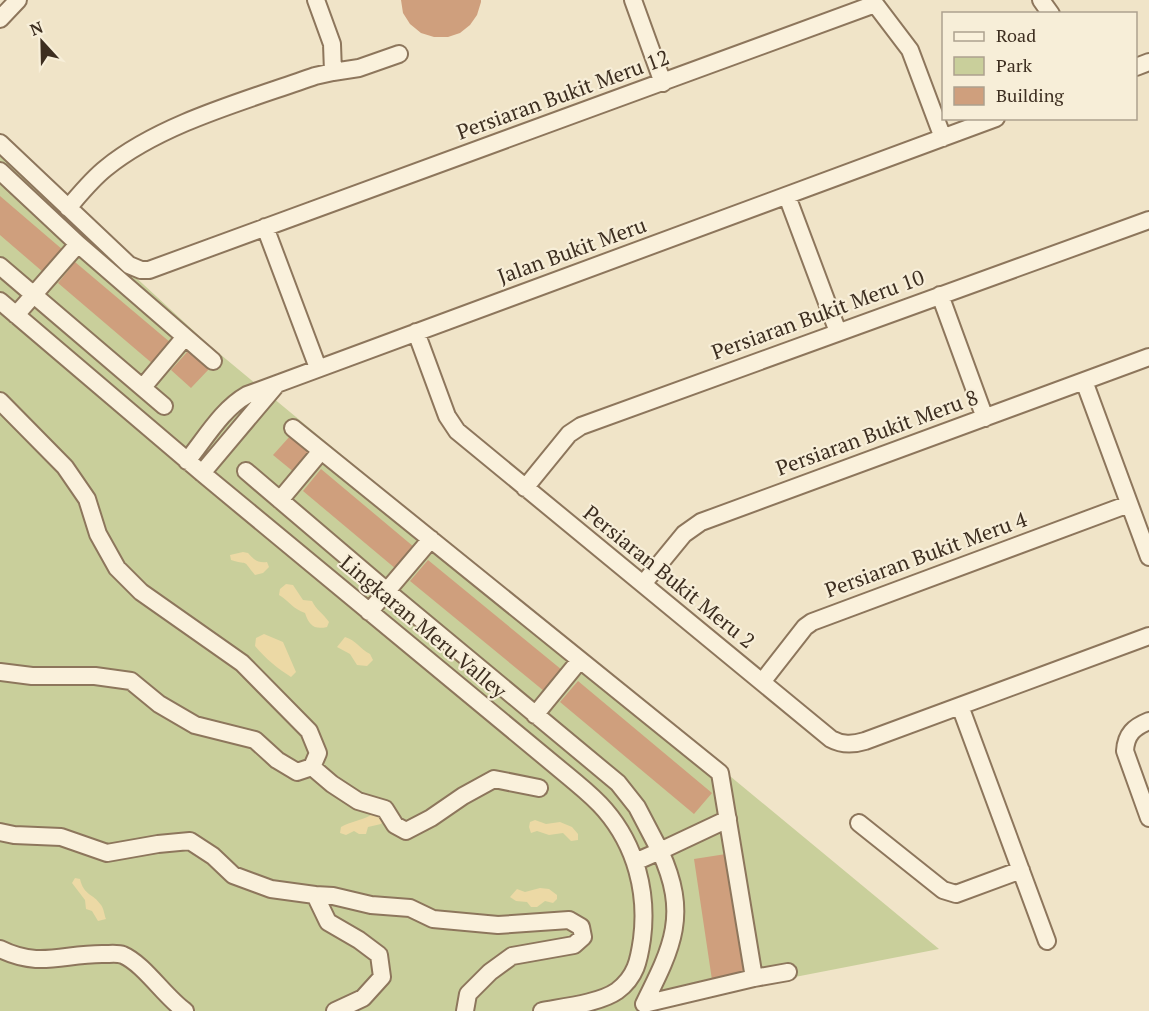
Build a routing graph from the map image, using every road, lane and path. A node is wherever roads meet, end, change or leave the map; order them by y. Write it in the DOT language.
graph roads {
  1 [pos="18,0"];
  2 [pos="316,0"];
  3 [pos="633,0"];
  4 [pos="873,2"];
  5 [pos="0,19"];
  6 [pos="399,54"];
  7 [pos="333,72"];
  8 [pos="663,83"];
  9 [pos="991,120"];
  10 [pos="944,138"];
  11 [pos="0,143"];
  12 [pos="0,171"];
  13 [pos="787,196"];
  14 [pos="68,208"];
  15 [pos="1149,220"];
  16 [pos="265,227"];
  17 [pos="78,244"];
  18 [pos="0,266"];
  19 [pos="940,295"];
  20 [pos="33,296"];
  21 [pos="0,301"];
  22 [pos="16,315"];
  23 [pos="416,332"];
  24 [pos="838,332"];
  25 [pos="185,337"];
  26 [pos="1149,357"];
  27 [pos="213,361"];
  28 [pos="318,368"];
  29 [pos="1084,381"];
  30 [pos="277,383"];
  31 [pos="142,387"];
  32 [pos="0,401"];
  33 [pos="164,406"];
  34 [pos="985,418"];
  35 [pos="293,428"];
  36 [pos="321,451"];
  37 [pos="187,460"];
  38 [pos="246,471"];
  39 [pos="202,473"];
  40 [pos="525,488"];
  41 [pos="280,500"];
  42 [pos="1129,504"];
  43 [pos="430,539"];
  44 [pos="1149,557"];
  45 [pos="643,584"];
  46 [pos="387,591"];
  47 [pos="369,612"];
  48 [pos="1149,636"];
  49 [pos="580,660"];
  50 [pos="0,672"];
  51 [pos="762,682"];
  52 [pos="960,706"];
  53 [pos="535,715"];
  54 [pos="1149,721"];
  55 [pos="312,767"];
  56 [pos="539,788"];
  57 [pos="1149,818"];
  58 [pos="728,819"];
  59 [pos="859,823"];
  60 [pos="0,832"];
  61 [pos="660,851"];
  62 [pos="635,862"];
  63 [pos="1020,870"];
  64 [pos="315,895"];
  65 [pos="1047,941"];
  66 [pos="0,949"];
  67 [pos="788,972"];
  68 [pos="754,978"];
  69 [pos="185,1011"];
  70 [pos="334,1011"];
  71 [pos="465,1011"];
  72 [pos="542,1011"];
  1 -- 5 [label="street"];
  2 -- 7 [label="street"];
  3 -- 8 [label="street"];
  4 -- 8 [label="street, Persiaran Bukit Meru 12"];
  4 -- 10 [label="street"];
  6 -- 7 [label="street"];
  7 -- 14 [label="street"];
  8 -- 16 [label="street, Persiaran Bukit Meru 12"];
  9 -- 10 [label="street, Jalan Bukit Meru"];
  10 -- 13 [label="street, Jalan Bukit Meru"];
  11 -- 14 [label="street, Persiaran Bukit Meru 12"];
  12 -- 17 [label="street"];
  13 -- 23 [label="street, Jalan Bukit Meru"];
  13 -- 24 [label="street"];
  14 -- 16 [label="street, Persiaran Bukit Meru 12"];
  15 -- 19 [label="street, Persiaran Bukit Meru 10"];
  16 -- 28 [label="street"];
  17 -- 20 [label="street"];
  17 -- 25 [label="street"];
  18 -- 20 [label="street"];
  19 -- 24 [label="street, Persiaran Bukit Meru 10"];
  19 -- 34 [label="street"];
  20 -- 22 [label="street"];
  20 -- 31 [label="street"];
  21 -- 22 [label="street, Lingkaran Meru Valley"];
  22 -- 37 [label="street, Lingkaran Meru Valley"];
  23 -- 28 [label="street, Jalan Bukit Meru"];
  23 -- 40 [label="street, Persiaran Bukit Meru 2"];
  24 -- 40 [label="street, Persiaran Bukit Meru 10"];
  25 -- 27 [label="street"];
  25 -- 31 [label="street"];
  26 -- 29 [label="street, Persiaran Bukit Meru 8"];
  28 -- 30 [label="street, Jalan Bukit Meru"];
  29 -- 34 [label="street, Persiaran Bukit Meru 8"];
  29 -- 42 [label="street"];
  30 -- 37 [label="street, Jalan Bukit Meru"];
  30 -- 39 [label="street"];
  31 -- 33 [label="street"];
  32 -- 55 [label="street"];
  34 -- 45 [label="street, Persiaran Bukit Meru 8"];
  35 -- 36 [label="street"];
  36 -- 41 [label="street"];
  36 -- 43 [label="street"];
  37 -- 39 [label="street, Lingkaran Meru Valley"];
  38 -- 41 [label="street"];
  39 -- 47 [label="street, Lingkaran Meru Valley"];
  40 -- 45 [label="street, Persiaran Bukit Meru 2"];
  41 -- 46 [label="street"];
  42 -- 44 [label="street"];
  42 -- 51 [label="street, Persiaran Bukit Meru 4"];
  43 -- 46 [label="street"];
  43 -- 49 [label="street"];
  45 -- 51 [label="street, Persiaran Bukit Meru 2"];
  46 -- 47 [label="street"];
  46 -- 53 [label="street"];
  47 -- 62 [label="street, Lingkaran Meru Valley"];
  48 -- 52 [label="street, Persiaran Bukit Meru 2"];
  49 -- 53 [label="street"];
  49 -- 58 [label="street"];
  50 -- 55 [label="street"];
  51 -- 52 [label="street, Persiaran Bukit Meru 2"];
  52 -- 63 [label="street"];
  53 -- 61 [label="street"];
  54 -- 57 [label="street"];
  55 -- 56 [label="street"];
  58 -- 61 [label="street"];
  58 -- 68 [label="street"];
  59 -- 63 [label="street"];
  60 -- 64 [label="street"];
  61 -- 62 [label="street"];
  61 -- 68 [label="street"];
  62 -- 72 [label="street, Lingkaran Meru Valley"];
  63 -- 65 [label="street"];
  64 -- 70 [label="street"];
  64 -- 71 [label="street"];
  66 -- 69 [label="street"];
  67 -- 68 [label="street"];
}
